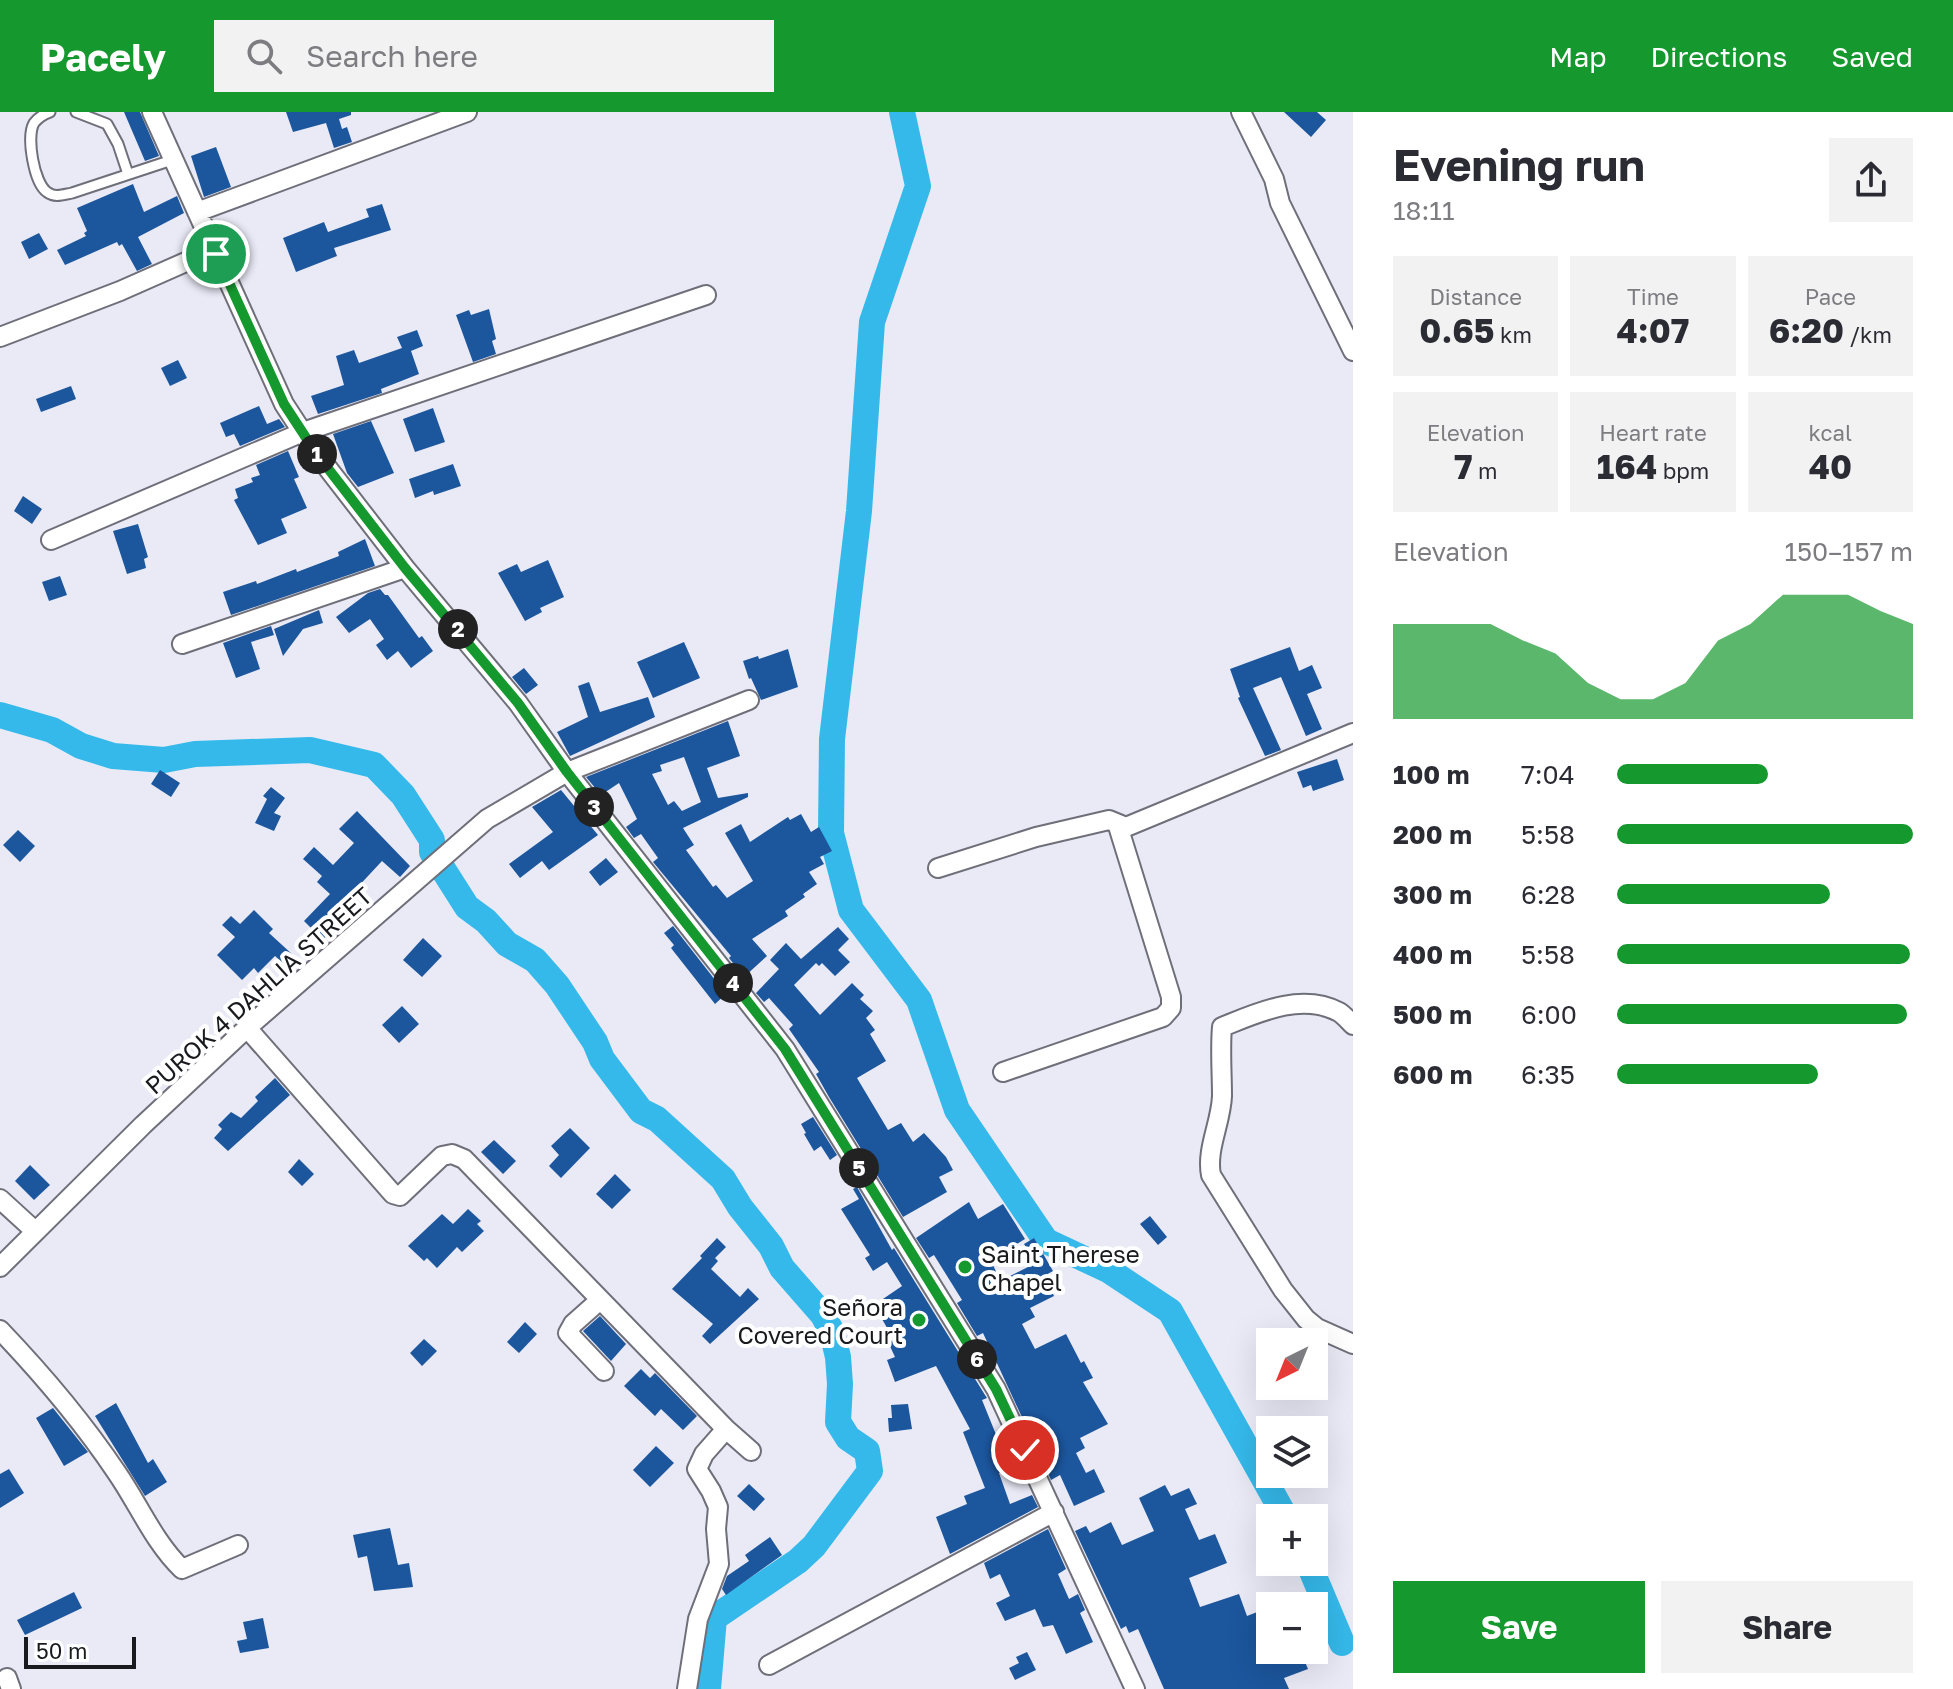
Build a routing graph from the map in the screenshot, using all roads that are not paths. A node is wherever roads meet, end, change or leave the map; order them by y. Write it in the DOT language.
graph roads {
  1 [pos="50,112"];
  2 [pos="76,112"];
  3 [pos="152,112"];
  4 [pos="467,112"];
  5 [pos="1241,112"];
  6 [pos="172,160"];
  7 [pos="128,174"];
  8 [pos="197,212"];
  9 [pos="213,250"];
  10 [pos="706,295"];
  11 [pos="0,337"];
  12 [pos="1353,351"];
  13 [pos="303,432"];
  14 [pos="51,540"];
  15 [pos="405,568"];
  16 [pos="182,644"];
  17 [pos="749,700"];
  18 [pos="1353,733"];
  19 [pos="567,772"];
  20 [pos="1118,826"];
  21 [pos="938,868"];
  22 [pos="1352,1024"];
  23 [pos="247,1028"];
  24 [pos="1003,1072"];
  25 [pos="0,1199"];
  26 [pos="35,1231"];
  27 [pos="0,1267"];
  28 [pos="600,1300"];
  29 [pos="0,1330"];
  30 [pos="1353,1344"];
  31 [pos="604,1371"];
  32 [pos="726,1429"];
  33 [pos="751,1451"];
  34 [pos="1054,1512"];
  35 [pos="238,1545"];
  36 [pos="769,1665"];
  37 [pos="687,1689"];
  38 [pos="1135,1689"];
  1 -- 7 [label="lane"];
  2 -- 7 [label="lane"];
  3 -- 6 [label="street"];
  4 -- 8 [label="street"];
  5 -- 12 [label="street"];
  6 -- 7 [label="lane"];
  6 -- 8 [label="street"];
  8 -- 9 [label="street"];
  9 -- 11 [label="street"];
  9 -- 13 [label="street"];
  10 -- 13 [label="street"];
  13 -- 14 [label="street"];
  13 -- 15 [label="street"];
  15 -- 16 [label="street"];
  15 -- 19 [label="street"];
  17 -- 19 [label="street, PUROK 4 DAHLIA STREET"];
  18 -- 20 [label="street"];
  19 -- 23 [label="street, PUROK 4 DAHLIA STREET"];
  19 -- 34 [label="street"];
  20 -- 21 [label="street"];
  20 -- 24 [label="street"];
  22 -- 30 [label="street"];
  23 -- 26 [label="street, PUROK 4 DAHLIA STREET"];
  23 -- 28 [label="street"];
  25 -- 26 [label="street"];
  26 -- 27 [label="street, PUROK 4 DAHLIA STREET"];
  28 -- 31 [label="street"];
  28 -- 32 [label="street"];
  29 -- 35 [label="street"];
  32 -- 33 [label="street"];
  32 -- 37 [label="street"];
  34 -- 36 [label="street"];
  34 -- 38 [label="street"];
}
